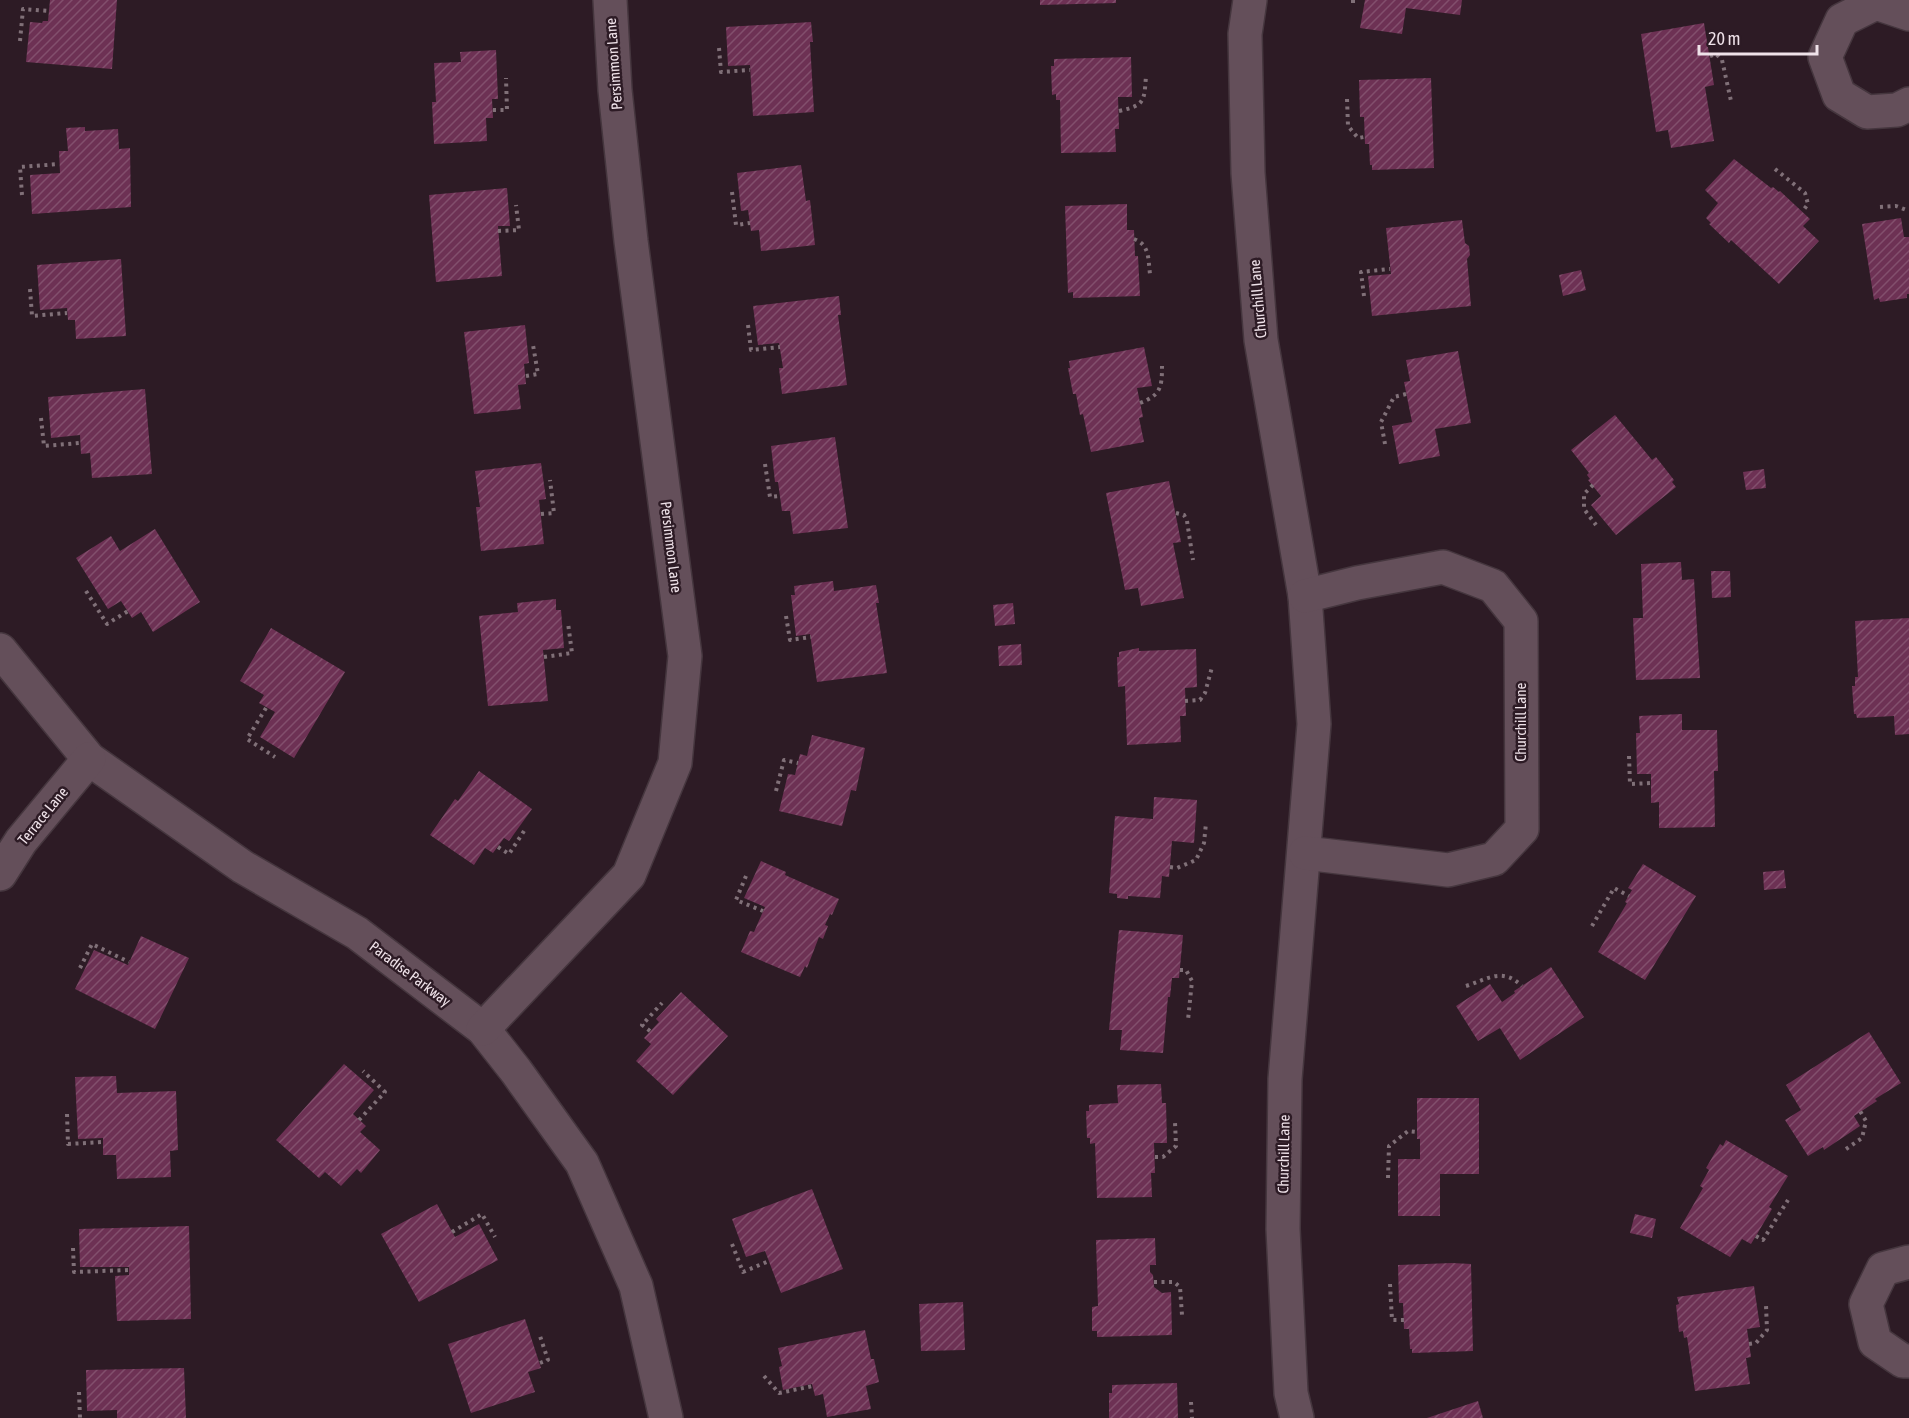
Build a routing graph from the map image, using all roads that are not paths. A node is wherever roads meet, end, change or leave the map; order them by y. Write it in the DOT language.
graph roads {
  1 [pos="610,0"];
  2 [pos="1250,0"];
  3 [pos="1909,14"];
  4 [pos="1909,104"];
  5 [pos="1305,596"];
  6 [pos="0,650"];
  7 [pos="89,759"];
  8 [pos="1305,853"];
  9 [pos="0,874"];
  10 [pos="483,1029"];
  11 [pos="1909,1262"];
  12 [pos="1909,1361"];
  13 [pos="666,1418"];
  14 [pos="1297,1418"];
  1 -- 10 [label="street, Persimmon Lane"];
  2 -- 5 [label="street, Churchill Lane"];
  3 -- 4 [label="street"];
  5 -- 8 [label="street, Churchill Lane"];
  5 -- 8 [label="street, Churchill Lane"];
  6 -- 7 [label="street, Paradise Parkway"];
  7 -- 9 [label="street, Terrace Lane"];
  7 -- 10 [label="street, Paradise Parkway"];
  8 -- 14 [label="street, Churchill Lane"];
  10 -- 13 [label="street, Paradise Parkway"];
  11 -- 12 [label="street"];
}
